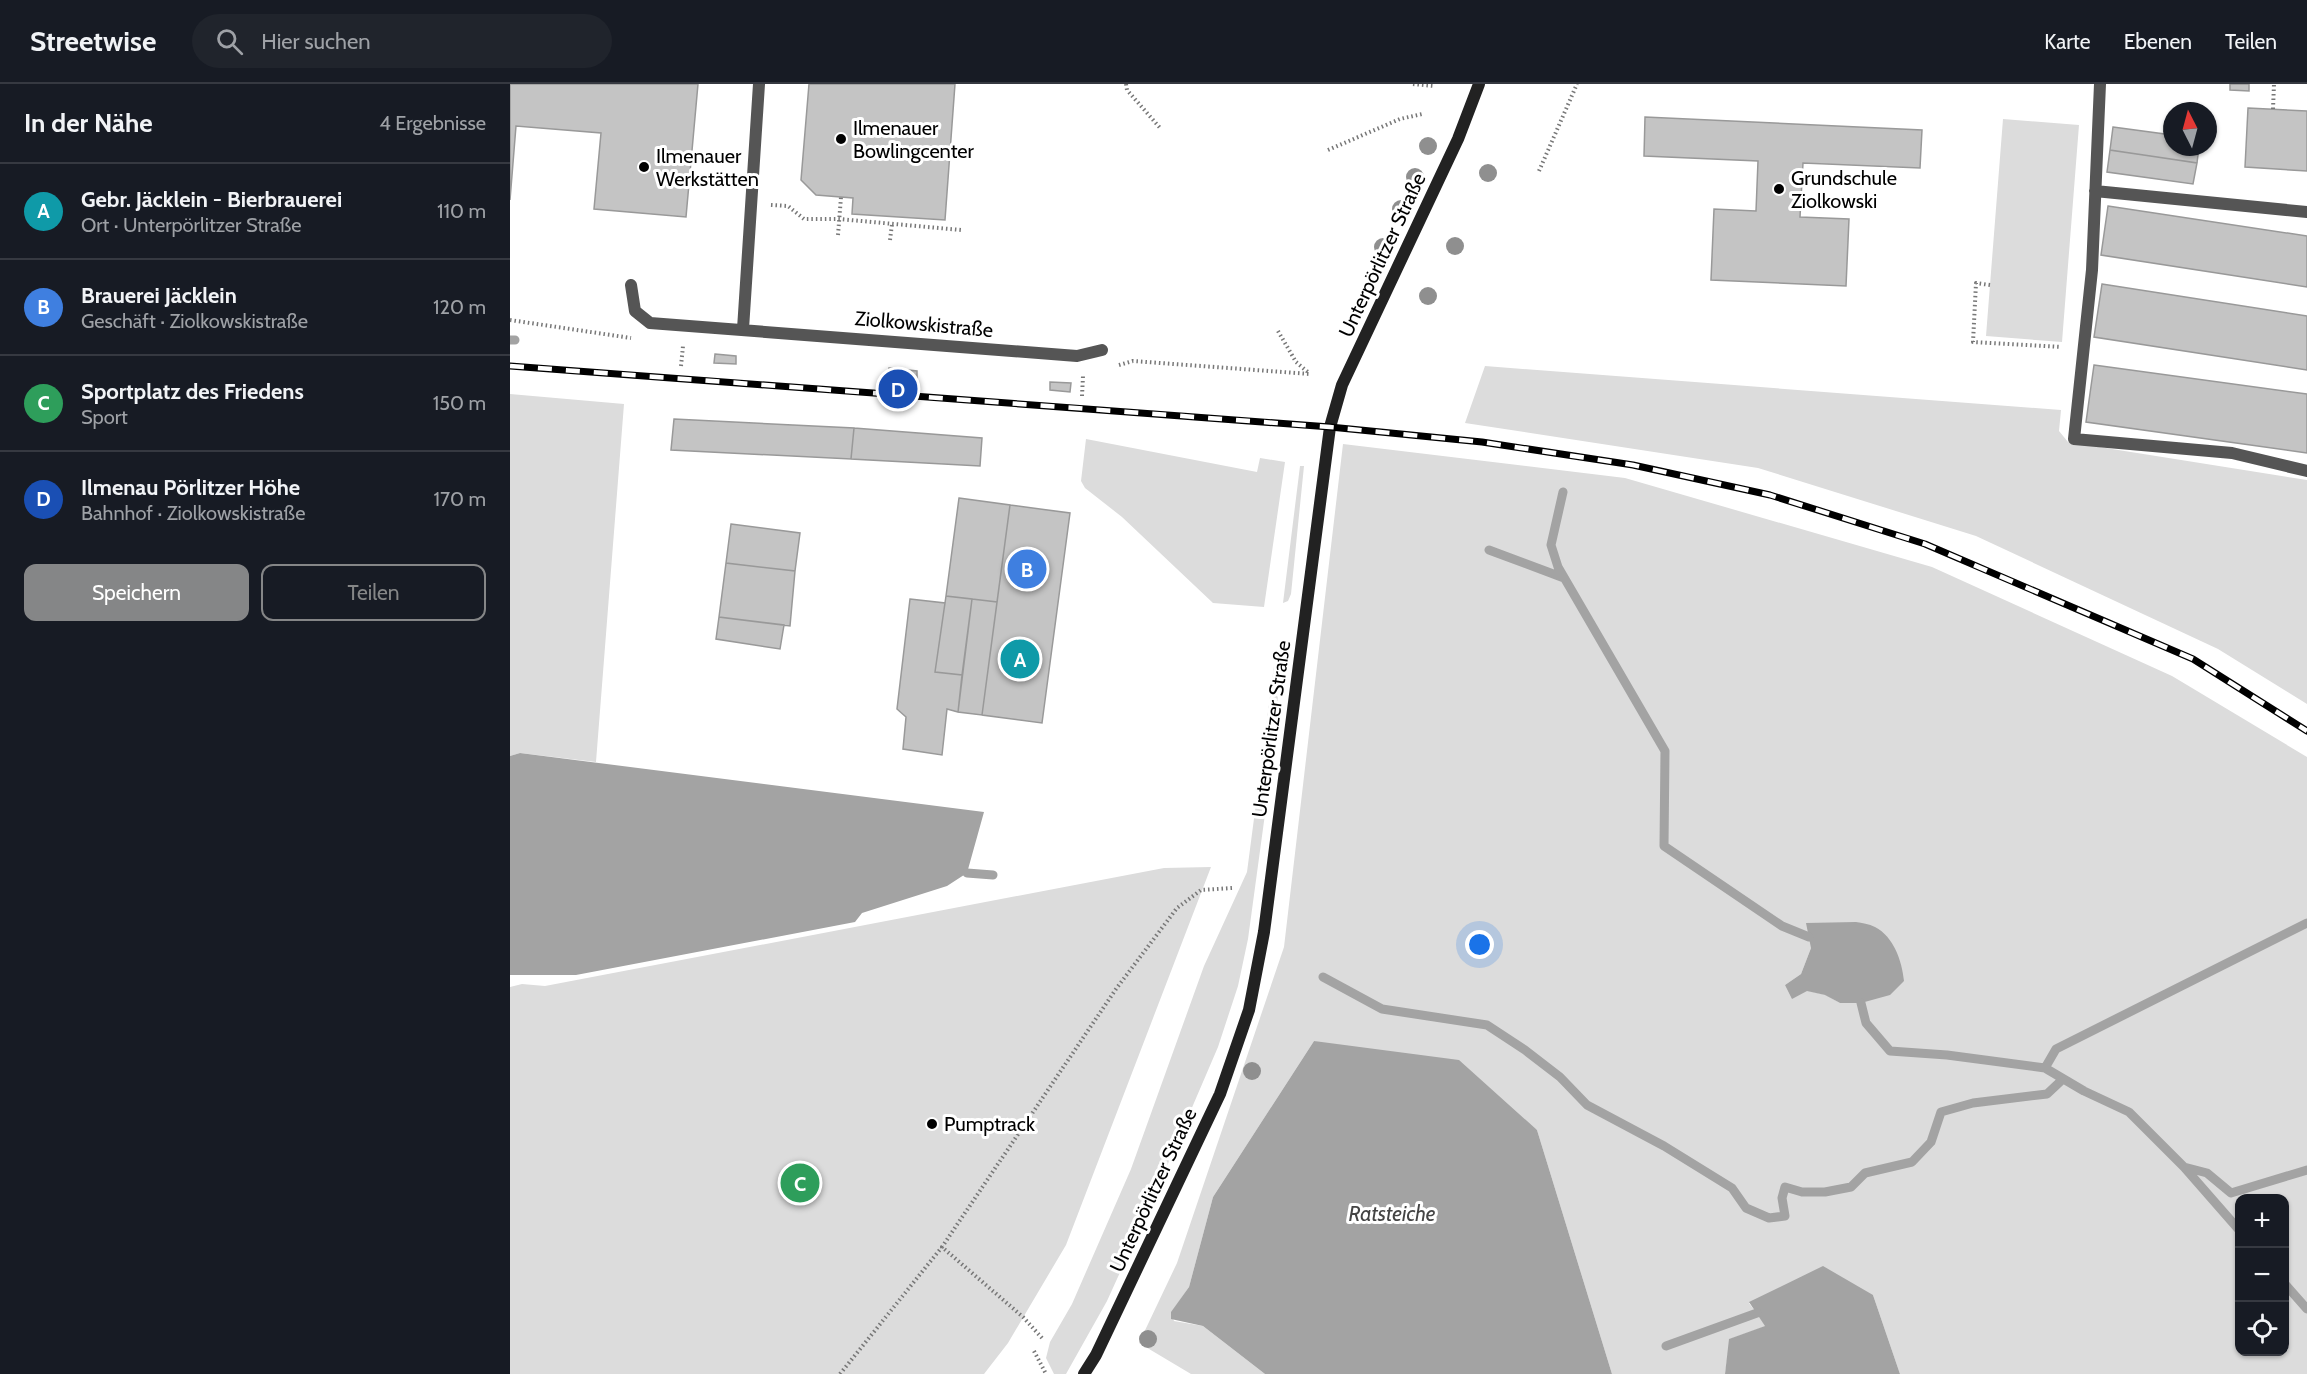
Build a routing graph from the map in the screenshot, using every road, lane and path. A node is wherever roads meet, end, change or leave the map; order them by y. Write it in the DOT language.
graph roads {
  1 [pos="759,84"];
  2 [pos="1126,84"];
  3 [pos="1413,84"];
  4 [pos="1479,84"];
  5 [pos="1577,84"];
  6 [pos="2100,84"];
  7 [pos="2274,84"];
  8 [pos="1434,86"];
  9 [pos="2273,109"];
  10 [pos="1422,114"];
  11 [pos="1161,129"];
  12 [pos="1328,150"];
  13 [pos="1539,171"];
  14 [pos="2095,191"];
  15 [pos="841,197"];
  16 [pos="752,202"];
  17 [pos="2307,212"];
  18 [pos="839,219"];
  19 [pos="892,224"];
  20 [pos="961,230"];
  21 [pos="838,235"];
  22 [pos="890,240"];
  23 [pos="631,285"];
  24 [pos="1990,285"];
  25 [pos="510,320"];
  26 [pos="743,329"];
  27 [pos="1278,331"];
  28 [pos="635,338"];
  29 [pos="674,342"];
  30 [pos="2084,349"];
  31 [pos="1102,350"];
  32 [pos="1133,361"];
  33 [pos="681,366"];
  34 [pos="1083,373"];
  35 [pos="1082,396"];
  36 [pos="2307,471"];
  37 [pos="1232,888"];
  38 [pos="942,1246"];
  39 [pos="1042,1338"];
  40 [pos="1034,1351"];
  41 [pos="840,1374"];
  42 [pos="1046,1374"];
  43 [pos="1084,1374"];
  1 -- 16 [label="street"];
  2 -- 11 [label="path"];
  3 -- 8 [label="path"];
  4 -- 43 [label="street, Unterpörlitzer Straße"];
  5 -- 13 [label="path"];
  6 -- 14 [label="street"];
  7 -- 9 [label="path"];
  10 -- 12 [label="path"];
  14 -- 17 [label="street"];
  14 -- 30 [label="street"];
  15 -- 18 [label="path"];
  16 -- 18 [label="path"];
  16 -- 26 [label="street"];
  18 -- 19 [label="path"];
  18 -- 21 [label="path"];
  19 -- 20 [label="path"];
  19 -- 22 [label="path"];
  23 -- 26 [label="street, Ziolkowskistraße"];
  24 -- 30 [label="path"];
  25 -- 28 [label="path"];
  26 -- 31 [label="street, Ziolkowskistraße"];
  27 -- 32 [label="path"];
  29 -- 33 [label="path"];
  30 -- 36 [label="street"];
  34 -- 35 [label="path"];
  37 -- 38 [label="path"];
  38 -- 39 [label="path"];
  38 -- 41 [label="path"];
  40 -- 42 [label="path"];
}
